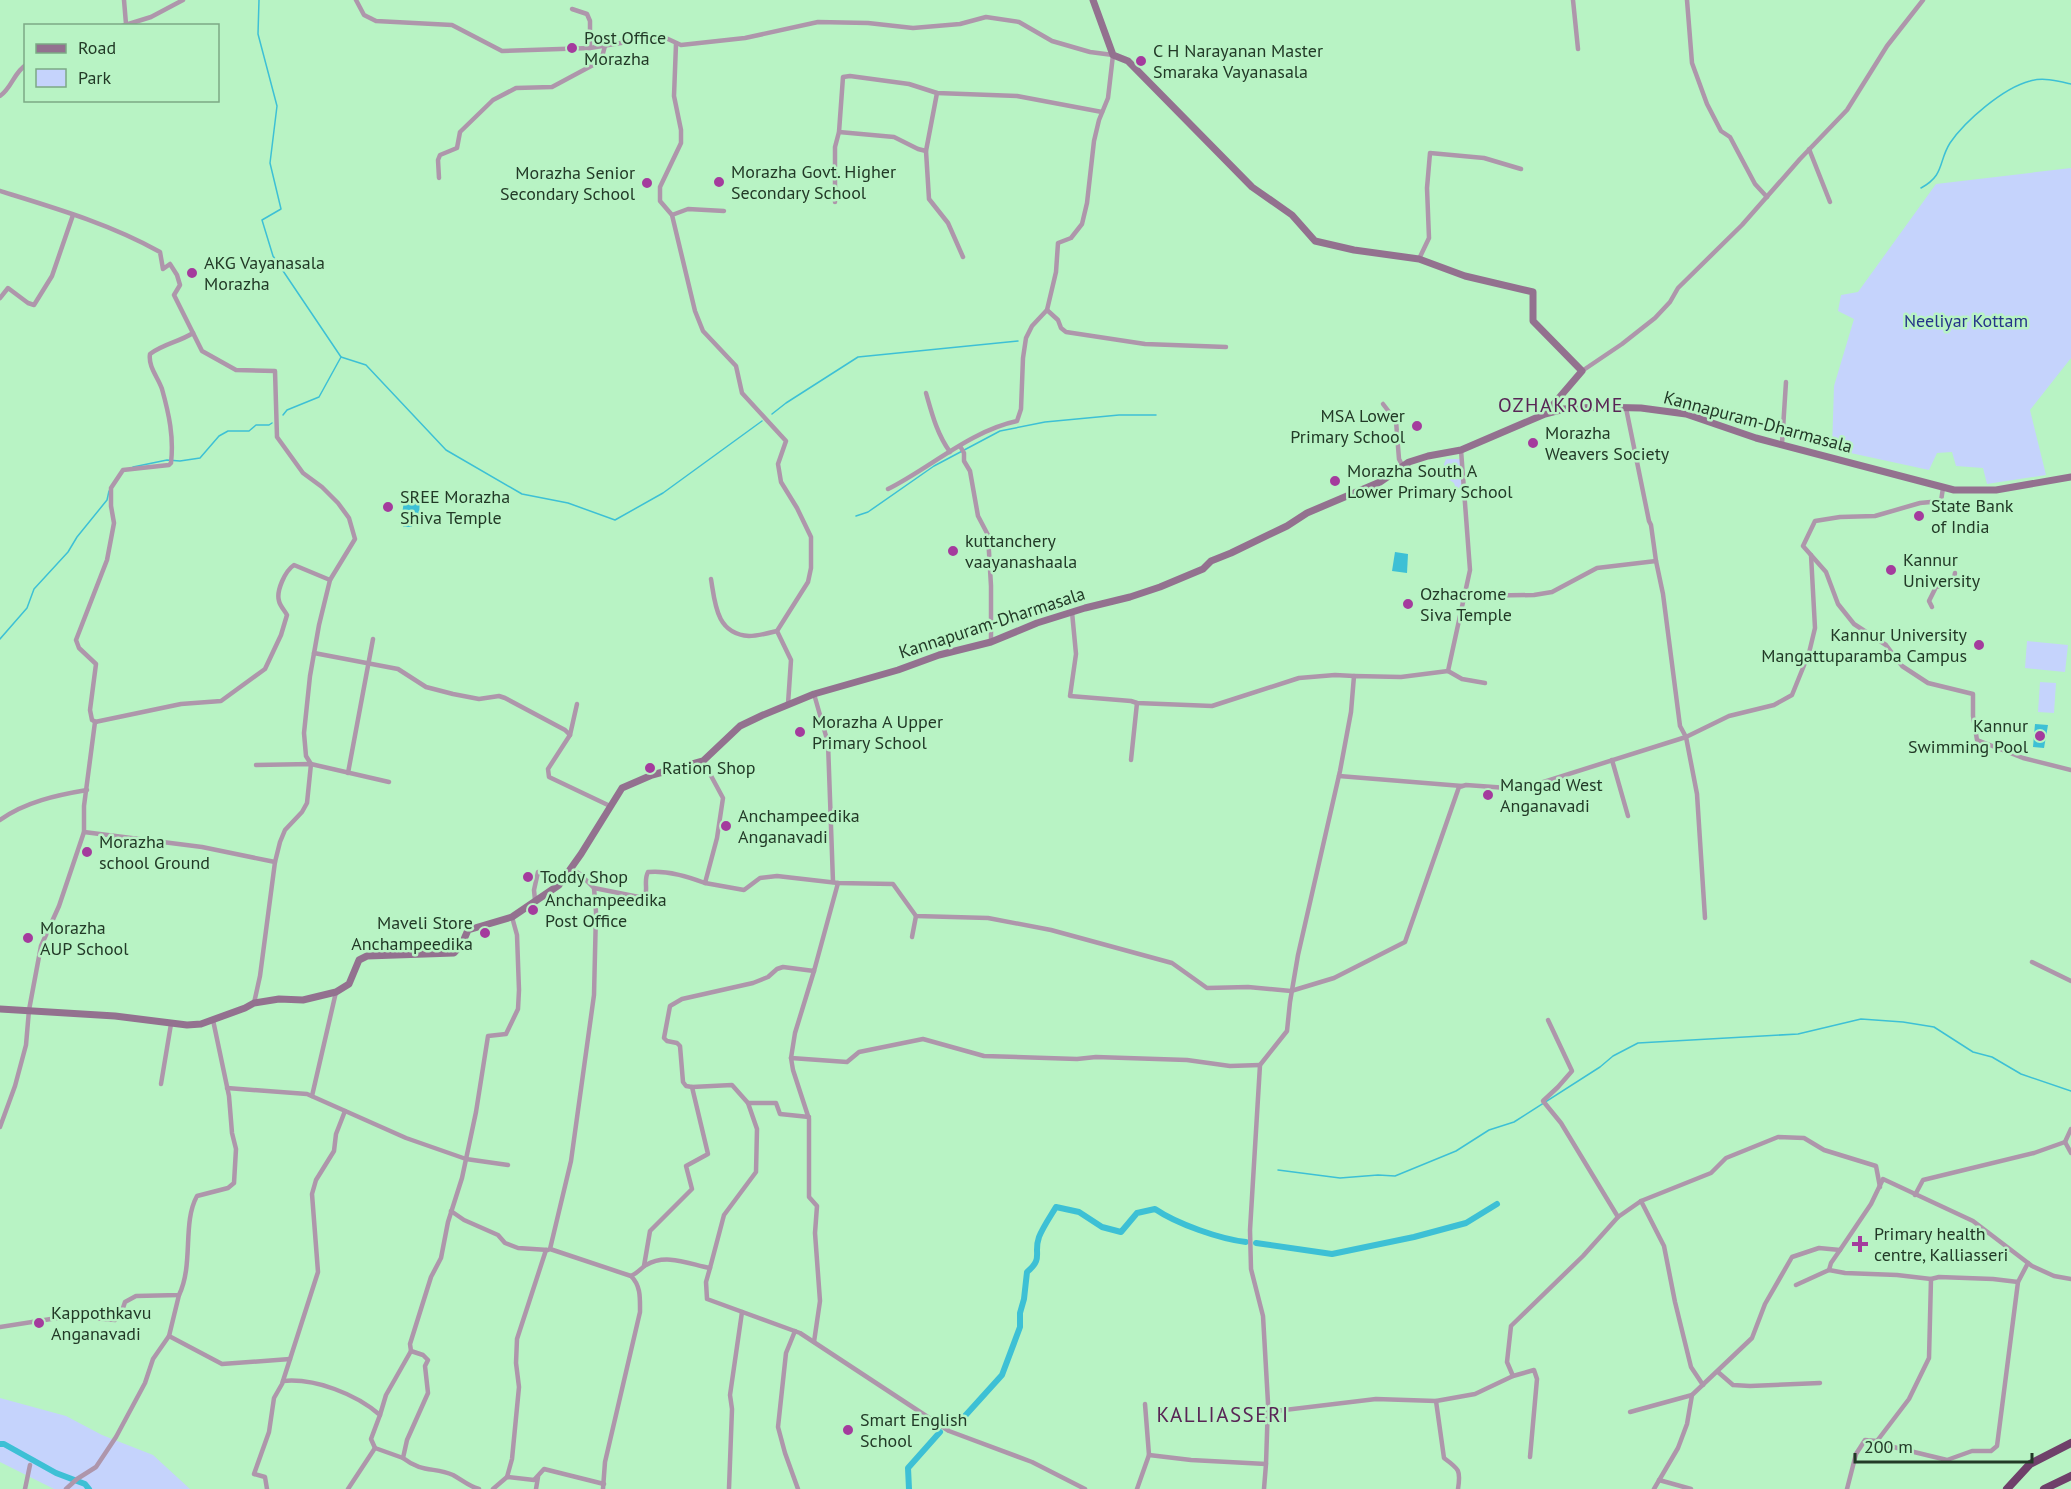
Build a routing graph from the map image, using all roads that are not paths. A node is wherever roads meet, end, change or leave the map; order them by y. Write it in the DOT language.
graph roads {
  1 [pos="124,0"];
  2 [pos="183,0"];
  3 [pos="356,0"];
  4 [pos="1093,0"];
  5 [pos="1573,0"];
  6 [pos="1687,0"];
  7 [pos="1923,0"];
  8 [pos="572,9"];
  9 [pos="124,24"];
  10 [pos="127,24"];
  11 [pos="676,44"];
  12 [pos="605,46"];
  13 [pos="590,48"];
  14 [pos="1578,49"];
  15 [pos="1113,56"];
  16 [pos="24,66"];
  17 [pos="937,93"];
  18 [pos="0,96"];
  19 [pos="1102,112"];
  20 [pos="838,132"];
  21 [pos="1809,149"];
  22 [pos="926,151"];
  23 [pos="1521,169"];
  24 [pos="439,178"];
  25 [pos="0,191"];
  26 [pos="1766,198"];
  27 [pos="835,202"];
  28 [pos="1830,202"];
  29 [pos="724,211"];
  30 [pos="73,215"];
  31 [pos="672,215"];
  32 [pos="963,257"];
  33 [pos="1419,260"];
  34 [pos="0,298"];
  35 [pos="1047,310"];
  36 [pos="194,333"];
  37 [pos="1226,347"];
  38 [pos="1582,371"];
  39 [pos="1786,382"];
  40 [pos="926,393"];
  41 [pos="1383,404"];
  42 [pos="1626,407"];
  43 [pos="1545,414"];
  44 [pos="1782,444"];
  45 [pos="960,446"];
  46 [pos="1461,450"];
  47 [pos="950,452"];
  48 [pos="1403,467"];
  49 [pos="2071,477"];
  50 [pos="1942,488"];
  51 [pos="888,489"];
  52 [pos="1811,555"];
  53 [pos="1656,561"];
  54 [pos="1955,573"];
  55 [pos="711,579"];
  56 [pos="330,580"];
  57 [pos="1464,596"];
  58 [pos="1932,607"];
  59 [pos="1072,612"];
  60 [pos="777,631"];
  61 [pos="373,639"];
  62 [pos="991,642"];
  63 [pos="314,653"];
  64 [pos="370,662"];
  65 [pos="1448,671"];
  66 [pos="1354,676"];
  67 [pos="1485,683"];
  68 [pos="814,694"];
  69 [pos="1137,703"];
  70 [pos="577,704"];
  71 [pos="788,704"];
  72 [pos="96,722"];
  73 [pos="570,735"];
  74 [pos="1686,737"];
  75 [pos="1131,760"];
  76 [pos="1612,760"];
  77 [pos="703,761"];
  78 [pos="311,764"];
  79 [pos="256,765"];
  80 [pos="2071,770"];
  81 [pos="348,773"];
  82 [pos="1339,776"];
  83 [pos="389,782"];
  84 [pos="1463,786"];
  85 [pos="87,790"];
  86 [pos="610,806"];
  87 [pos="1628,816"];
  88 [pos="0,820"];
  89 [pos="84,832"];
  90 [pos="275,862"];
  91 [pos="572,869"];
  92 [pos="538,872"];
  93 [pos="836,882"];
  94 [pos="705,883"];
  95 [pos="594,888"];
  96 [pos="535,900"];
  97 [pos="916,916"];
  98 [pos="512,917"];
  99 [pos="1705,918"];
  100 [pos="912,937"];
  101 [pos="2032,962"];
  102 [pos="814,971"];
  103 [pos="2071,981"];
  104 [pos="1292,991"];
  105 [pos="336,992"];
  106 [pos="254,1003"];
  107 [pos="0,1009"];
  108 [pos="28,1010"];
  109 [pos="213,1020"];
  110 [pos="1548,1020"];
  111 [pos="171,1024"];
  112 [pos="791,1058"];
  113 [pos="1260,1065"];
  114 [pos="161,1084"];
  115 [pos="692,1087"];
  116 [pos="227,1088"];
  117 [pos="312,1096"];
  118 [pos="748,1103"];
  119 [pos="345,1111"];
  120 [pos="809,1117"];
  121 [pos="0,1127"];
  122 [pos="2071,1129"];
  123 [pos="2065,1142"];
  124 [pos="2071,1153"];
  125 [pos="466,1158"];
  126 [pos="508,1165"];
  127 [pos="1880,1187"];
  128 [pos="1915,1195"];
  129 [pos="1641,1201"];
  130 [pos="451,1211"];
  131 [pos="1618,1218"];
  132 [pos="548,1250"];
  133 [pos="1840,1250"];
  134 [pos="2028,1263"];
  135 [pos="644,1266"];
  136 [pos="710,1268"];
  137 [pos="1829,1270"];
  138 [pos="631,1276"];
  139 [pos="1931,1279"];
  140 [pos="2071,1279"];
  141 [pos="2018,1282"];
  142 [pos="1796,1284"];
  143 [pos="179,1295"];
  144 [pos="742,1312"];
  145 [pos="0,1327"];
  146 [pos="795,1331"];
  147 [pos="169,1336"];
  148 [pos="814,1342"];
  149 [pos="411,1351"];
  150 [pos="290,1359"];
  151 [pos="1718,1372"];
  152 [pos="1513,1376"];
  153 [pos="283,1381"];
  154 [pos="1820,1383"];
  155 [pos="1703,1385"];
  156 [pos="1692,1395"];
  157 [pos="1436,1401"];
  158 [pos="1145,1404"];
  159 [pos="1268,1412"];
  160 [pos="1630,1412"];
  161 [pos="380,1415"];
  162 [pos="1877,1441"];
  163 [pos="2071,1443"];
  164 [pos="375,1448"];
  165 [pos="1149,1455"];
  166 [pos="1530,1456"];
  167 [pos="403,1458"];
  168 [pos="1266,1464"];
  169 [pos="30,1465"];
  170 [pos="538,1475"];
  171 [pos="2071,1476"];
  172 [pos="507,1477"];
  173 [pos="1659,1480"];
  174 [pos="603,1487"];
  175 [pos="729,1488"];
  176 [pos="25,1489"];
  177 [pos="66,1489"];
  178 [pos="267,1489"];
  179 [pos="348,1489"];
  180 [pos="479,1489"];
  181 [pos="493,1489"];
  182 [pos="536,1489"];
  183 [pos="798,1489"];
  184 [pos="1085,1489"];
  185 [pos="1137,1489"];
  186 [pos="1264,1489"];
  187 [pos="1458,1489"];
  188 [pos="1654,1489"];
  189 [pos="1691,1489"];
  190 [pos="1847,1489"];
  191 [pos="2007,1489"];
  192 [pos="2044,1489"];
  1 -- 9 [label="street"];
  2 -- 10 [label="street"];
  3 -- 13 [label="street"];
  4 -- 15 [label="main road"];
  5 -- 14 [label="street"];
  6 -- 26 [label="street"];
  7 -- 21 [label="street"];
  8 -- 13 [label="street"];
  11 -- 12 [label="street"];
  11 -- 15 [label="street"];
  11 -- 31 [label="street"];
  12 -- 13 [label="street"];
  12 -- 24 [label="street"];
  15 -- 19 [label="street"];
  15 -- 33 [label="main road"];
  16 -- 18 [label="street"];
  17 -- 19 [label="street"];
  17 -- 20 [label="street"];
  17 -- 22 [label="street"];
  19 -- 35 [label="street"];
  20 -- 22 [label="street"];
  20 -- 27 [label="street"];
  21 -- 26 [label="street"];
  21 -- 28 [label="street"];
  22 -- 32 [label="street"];
  23 -- 33 [label="street"];
  25 -- 30 [label="street"];
  26 -- 38 [label="street"];
  29 -- 31 [label="street"];
  30 -- 34 [label="street"];
  30 -- 36 [label="street"];
  31 -- 60 [label="street"];
  33 -- 38 [label="main road"];
  35 -- 37 [label="street"];
  35 -- 45 [label="street"];
  36 -- 56 [label="street"];
  36 -- 72 [label="street"];
  38 -- 43 [label="main road"];
  39 -- 44 [label="street"];
  40 -- 47 [label="street"];
  41 -- 48 [label="street"];
  42 -- 43 [label="main road, Kannapuram-Dharmasala"];
  42 -- 44 [label="main road, Kannapuram-Dharmasala"];
  42 -- 53 [label="street"];
  43 -- 46 [label="main road, Kannapuram-Dharmasala"];
  44 -- 50 [label="main road, Kannapuram-Dharmasala"];
  45 -- 47 [label="street"];
  45 -- 62 [label="street"];
  46 -- 48 [label="main road, Kannapuram-Dharmasala"];
  46 -- 57 [label="street"];
  47 -- 51 [label="street"];
  48 -- 59 [label="main road, Kannapuram-Dharmasala"];
  49 -- 50 [label="main road, Kannapuram-Dharmasala"];
  50 -- 52 [label="street"];
  52 -- 74 [label="street"];
  52 -- 80 [label="street"];
  53 -- 57 [label="street"];
  53 -- 74 [label="street"];
  54 -- 58 [label="street"];
  55 -- 60 [label="street"];
  56 -- 63 [label="street"];
  56 -- 72 [label="street"];
  57 -- 65 [label="street"];
  59 -- 62 [label="main road, Kannapuram-Dharmasala"];
  59 -- 69 [label="street"];
  60 -- 71 [label="street"];
  61 -- 64 [label="street"];
  62 -- 68 [label="main road, Kannapuram-Dharmasala"];
  63 -- 64 [label="street"];
  63 -- 78 [label="street"];
  64 -- 73 [label="street"];
  64 -- 81 [label="street"];
  65 -- 66 [label="street"];
  65 -- 67 [label="street"];
  66 -- 69 [label="street"];
  66 -- 82 [label="street"];
  68 -- 71 [label="main road, Kannapuram-Dharmasala"];
  68 -- 93 [label="street"];
  69 -- 75 [label="street"];
  70 -- 73 [label="street"];
  71 -- 77 [label="main road, Kannapuram-Dharmasala"];
  72 -- 85 [label="street"];
  73 -- 86 [label="street"];
  74 -- 76 [label="street"];
  74 -- 99 [label="street"];
  76 -- 84 [label="street"];
  76 -- 87 [label="street"];
  77 -- 86 [label="main road, Kannapuram-Dharmasala"];
  77 -- 94 [label="street"];
  78 -- 79 [label="street"];
  78 -- 81 [label="street"];
  78 -- 90 [label="street"];
  81 -- 83 [label="street"];
  82 -- 84 [label="street"];
  82 -- 104 [label="street"];
  84 -- 104 [label="street"];
  85 -- 88 [label="street"];
  85 -- 89 [label="street"];
  86 -- 91 [label="main road, Kannapuram-Dharmasala"];
  89 -- 90 [label="street"];
  89 -- 108 [label="street"];
  90 -- 106 [label="street"];
  91 -- 95 [label="street"];
  91 -- 96 [label="main road, Kannapuram-Dharmasala"];
  92 -- 96 [label="street"];
  93 -- 94 [label="street"];
  93 -- 97 [label="street"];
  93 -- 102 [label="street"];
  94 -- 95 [label="street"];
  95 -- 132 [label="street"];
  96 -- 98 [label="main road, Kannapuram-Dharmasala"];
  97 -- 100 [label="street"];
  97 -- 104 [label="street"];
  98 -- 105 [label="main road, Kannapuram-Dharmasala"];
  98 -- 125 [label="street"];
  101 -- 103 [label="street"];
  102 -- 112 [label="street"];
  102 -- 115 [label="street"];
  104 -- 113 [label="street"];
  105 -- 106 [label="main road"];
  105 -- 117 [label="street"];
  106 -- 109 [label="main road"];
  107 -- 108 [label="main road"];
  108 -- 111 [label="main road"];
  108 -- 121 [label="street"];
  109 -- 111 [label="main road"];
  109 -- 116 [label="street"];
  110 -- 131 [label="street"];
  111 -- 114 [label="street"];
  112 -- 113 [label="street"];
  112 -- 120 [label="street"];
  113 -- 159 [label="street"];
  115 -- 118 [label="street"];
  115 -- 135 [label="street"];
  116 -- 117 [label="street"];
  116 -- 143 [label="street"];
  117 -- 119 [label="street"];
  118 -- 120 [label="street"];
  118 -- 136 [label="street"];
  119 -- 125 [label="street"];
  119 -- 150 [label="street"];
  120 -- 148 [label="street"];
  122 -- 123 [label="street"];
  123 -- 124 [label="street"];
  123 -- 128 [label="street"];
  125 -- 126 [label="street"];
  125 -- 130 [label="street"];
  127 -- 128 [label="street"];
  127 -- 129 [label="street"];
  127 -- 133 [label="street"];
  128 -- 134 [label="street"];
  129 -- 131 [label="street"];
  129 -- 155 [label="street"];
  130 -- 132 [label="street"];
  130 -- 149 [label="street"];
  131 -- 152 [label="street"];
  132 -- 138 [label="street"];
  132 -- 172 [label="street"];
  133 -- 137 [label="street"];
  133 -- 151 [label="street"];
  134 -- 140 [label="street"];
  134 -- 141 [label="street"];
  135 -- 136 [label="street"];
  135 -- 138 [label="street"];
  136 -- 144 [label="street"];
  137 -- 139 [label="street"];
  137 -- 142 [label="street"];
  138 -- 174 [label="street"];
  139 -- 141 [label="street"];
  139 -- 162 [label="street"];
  141 -- 162 [label="street"];
  143 -- 145 [label="street"];
  143 -- 147 [label="street"];
  144 -- 146 [label="street"];
  144 -- 175 [label="street"];
  146 -- 148 [label="street"];
  146 -- 183 [label="street"];
  147 -- 150 [label="street"];
  147 -- 177 [label="street"];
  148 -- 184 [label="street"];
  149 -- 161 [label="street"];
  149 -- 167 [label="street"];
  150 -- 153 [label="street"];
  151 -- 154 [label="street"];
  151 -- 155 [label="street"];
  152 -- 157 [label="street"];
  152 -- 166 [label="street"];
  153 -- 161 [label="street"];
  153 -- 178 [label="street"];
  155 -- 156 [label="street"];
  156 -- 160 [label="street"];
  156 -- 173 [label="street"];
  157 -- 159 [label="street"];
  157 -- 187 [label="street"];
  158 -- 165 [label="street"];
  159 -- 168 [label="street"];
  161 -- 164 [label="street"];
  162 -- 190 [label="street"];
  163 -- 191 [label="highway"];
  164 -- 167 [label="street"];
  164 -- 179 [label="street"];
  165 -- 168 [label="street"];
  165 -- 185 [label="street"];
  167 -- 180 [label="street"];
  168 -- 186 [label="street"];
  169 -- 176 [label="street"];
  170 -- 172 [label="street"];
  170 -- 174 [label="street"];
  170 -- 182 [label="street"];
  171 -- 192 [label="highway"];
  172 -- 181 [label="street"];
  173 -- 188 [label="street"];
  173 -- 189 [label="street"];
}
